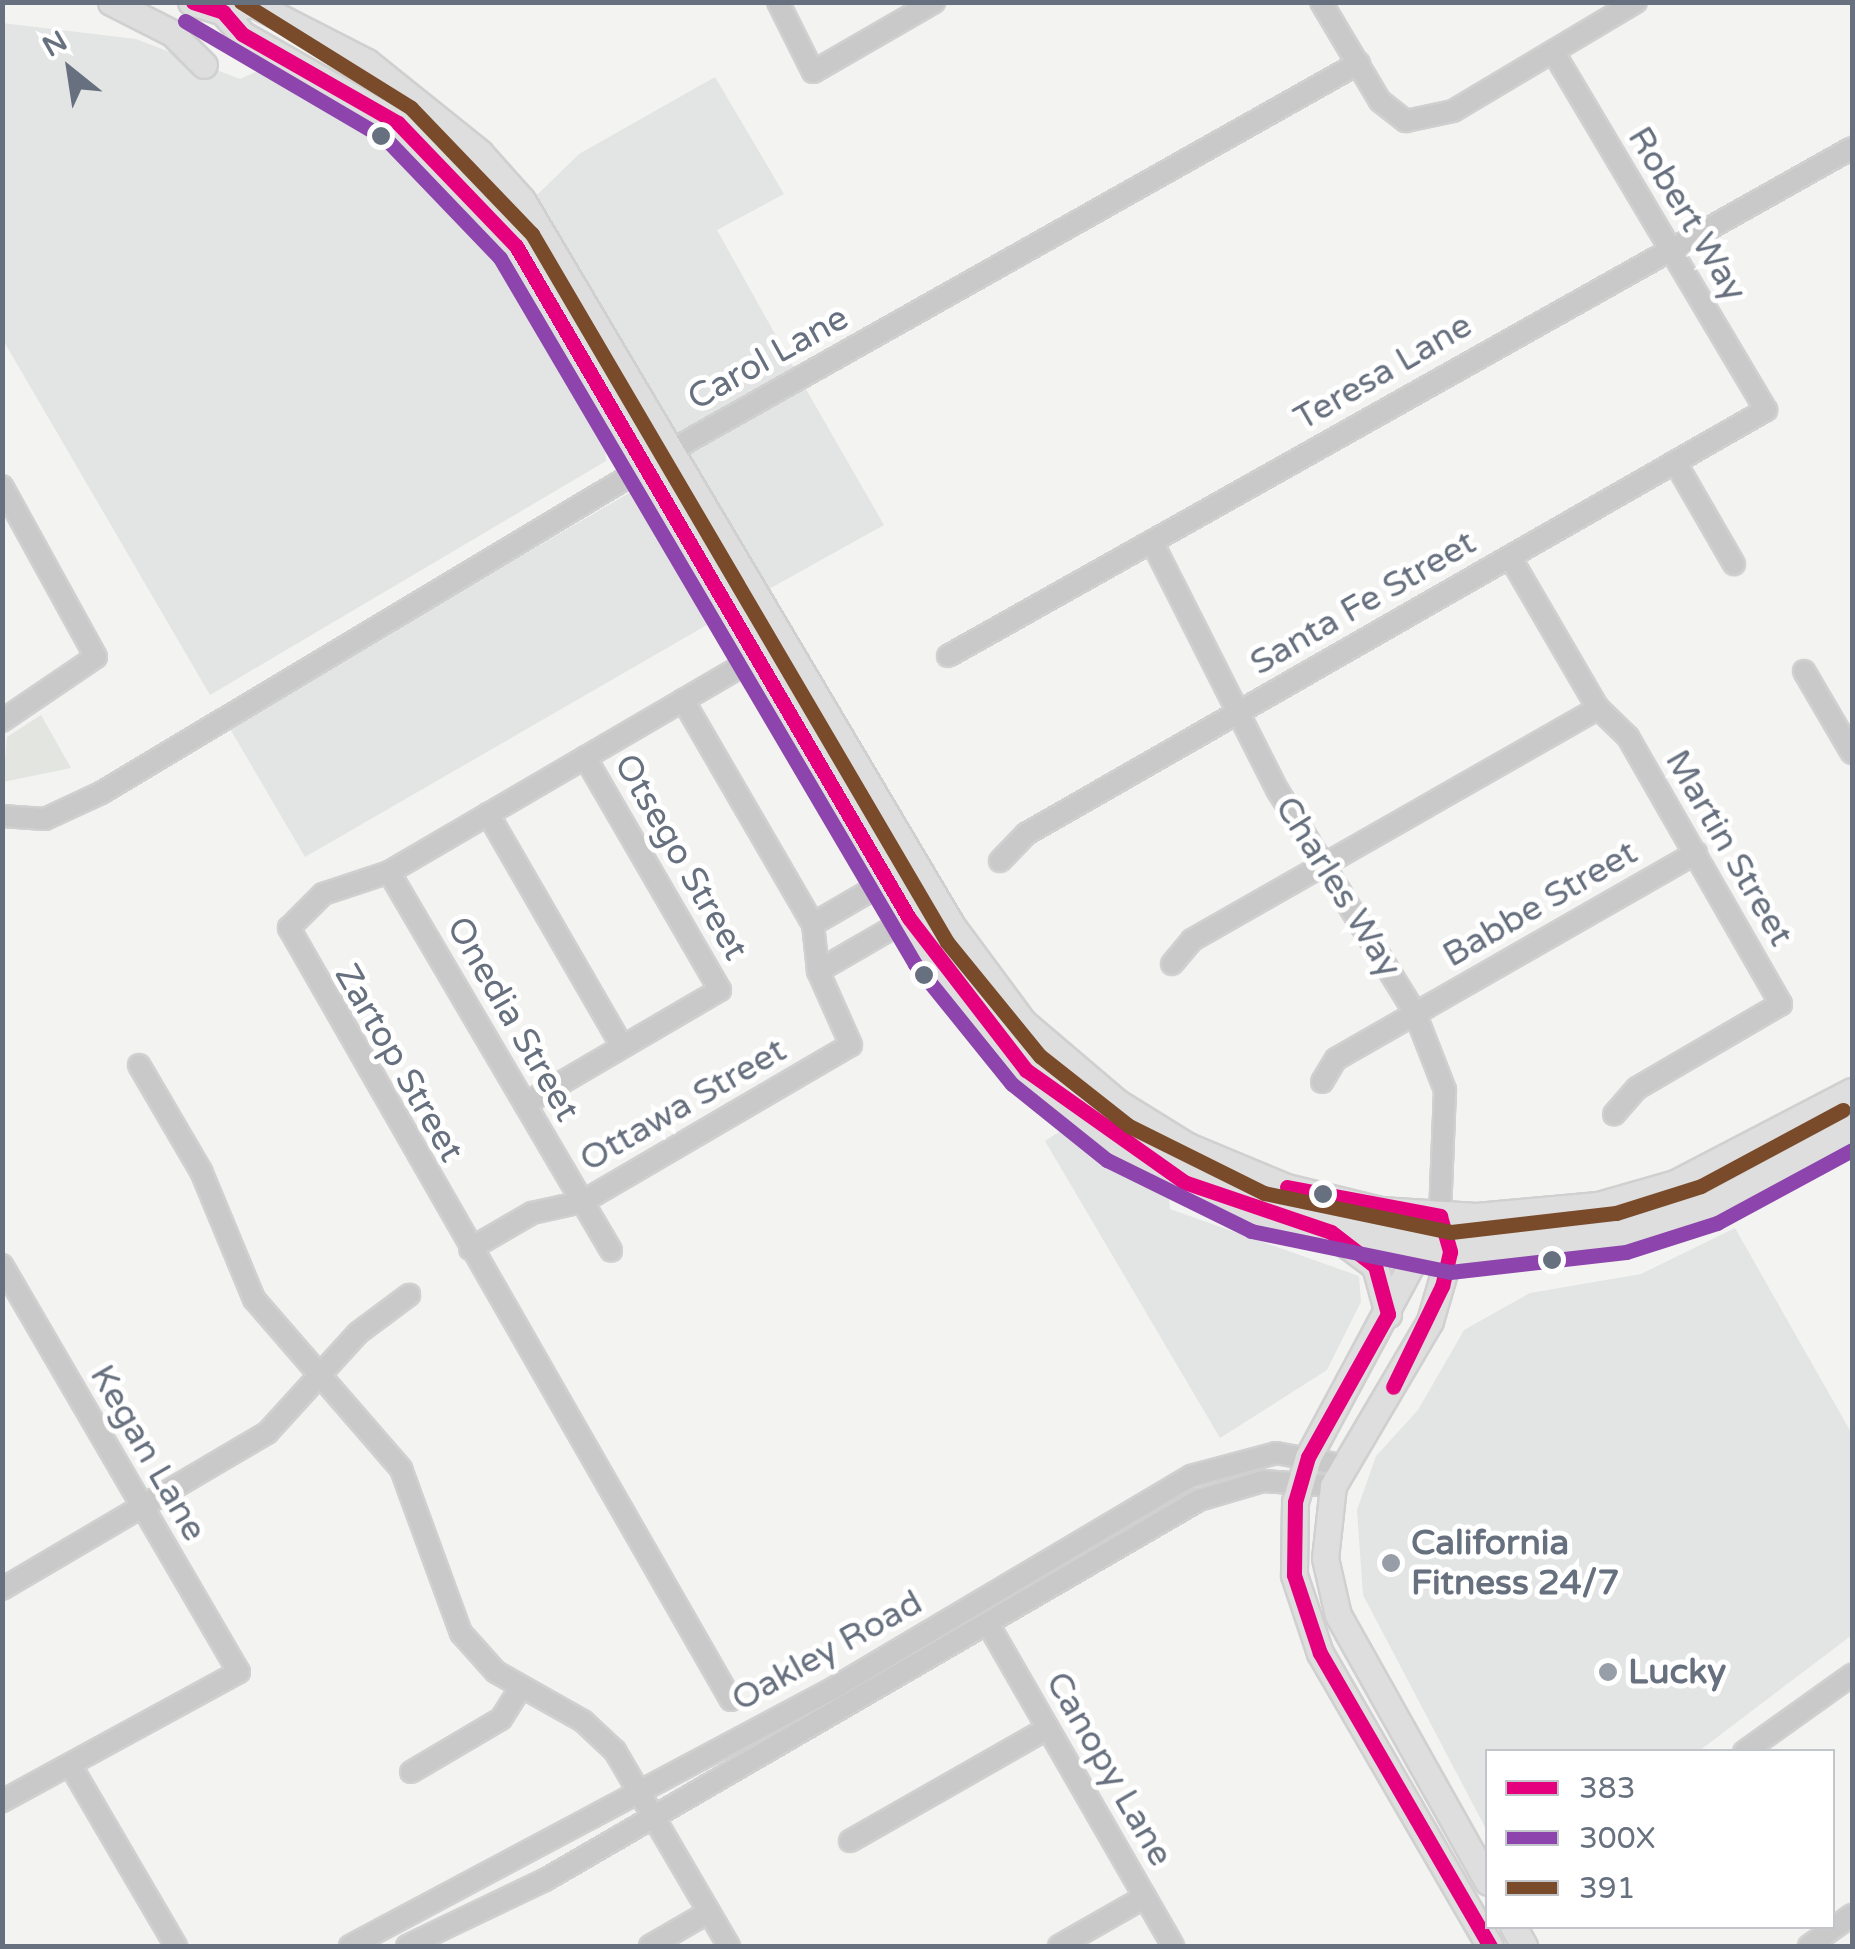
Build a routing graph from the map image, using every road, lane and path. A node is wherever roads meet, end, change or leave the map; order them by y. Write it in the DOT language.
graph roads {
  1 [pos="111,2"];
  2 [pos="191,2"];
  3 [pos="778,2"];
  4 [pos="934,2"];
  5 [pos="1322,2"];
  6 [pos="1636,2"];
  7 [pos="252,3"];
  8 [pos="224,7"];
  9 [pos="242,34"];
  10 [pos="1553,51"];
  11 [pos="1359,63"];
  12 [pos="204,65"];
  13 [pos="1852,148"];
  14 [pos="1670,247"];
  15 [pos="1766,410"];
  16 [pos="676,449"];
  17 [pos="1675,462"];
  18 [pos="646,468"];
  19 [pos="2,486"];
  20 [pos="22,519"];
  21 [pos="2,530"];
  22 [pos="1152,542"];
  23 [pos="1510,557"];
  24 [pos="1734,564"];
  25 [pos="948,656"];
  26 [pos="758,657"];
  27 [pos="1804,671"];
  28 [pos="683,700"];
  29 [pos="1598,708"];
  30 [pos="1240,711"];
  31 [pos="2,721"];
  32 [pos="1852,753"];
  33 [pos="586,758"];
  34 [pos="488,814"];
  35 [pos="2,816"];
  36 [pos="1696,854"];
  37 [pos="1000,861"];
  38 [pos="1326,863"];
  39 [pos="389,872"];
  40 [pos="921,876"];
  41 [pos="886,881"];
  42 [pos="937,902"];
  43 [pos="909,918"];
  44 [pos="814,924"];
  45 [pos="1172,964"];
  46 [pos="818,970"];
  47 [pos="1415,1012"];
  48 [pos="622,1046"];
  49 [pos="139,1065"];
  50 [pos="1322,1082"];
  51 [pos="1852,1091"];
  52 [pos="525,1104"];
  53 [pos="1614,1114"];
  54 [pos="1852,1128"];
  55 [pos="582,1202"];
  56 [pos="1440,1216"];
  57 [pos="1331,1232"];
  58 [pos="1418,1248"];
  59 [pos="470,1250"];
  60 [pos="611,1251"];
  61 [pos="1450,1252"];
  62 [pos="2,1265"];
  63 [pos="409,1296"];
  64 [pos="1388,1314"];
  65 [pos="322,1378"];
  66 [pos="1308,1456"];
  67 [pos="1338,1476"];
  68 [pos="1300,1483"];
  69 [pos="142,1507"];
  70 [pos="2,1589"];
  71 [pos="988,1624"];
  72 [pos="1852,1675"];
  73 [pos="520,1688"];
  74 [pos="731,1700"];
  75 [pos="1048,1728"];
  76 [pos="1748,1749"];
  77 [pos="72,1768"];
  78 [pos="411,1772"];
  79 [pos="640,1792"];
  80 [pos="2,1801"];
  81 [pos="655,1817"];
  82 [pos="850,1841"];
  83 [pos="1485,1877"];
  84 [pos="1144,1897"];
  85 [pos="709,1912"];
  86 [pos="1833,1929"];
  87 [pos="176,1946"];
  88 [pos="350,1946"];
  89 [pos="407,1946"];
  90 [pos="650,1946"];
  91 [pos="729,1946"];
  92 [pos="1059,1946"];
  93 [pos="1173,1946"];
  94 [pos="1490,1946"];
  95 [pos="1809,1946"];
  1 -- 12 [label="main road"];
  2 -- 8 [label="main road"];
  3 -- 4 [label="street"];
  5 -- 11 [label="street"];
  6 -- 10 [label="street"];
  7 -- 8 [label="main road"];
  7 -- 9 [label="street"];
  7 -- 16 [label="main road"];
  8 -- 9 [label="main road"];
  9 -- 18 [label="main road"];
  10 -- 11 [label="street"];
  10 -- 14 [label="street, Robert Way"];
  11 -- 16 [label="street, Carol Lane"];
  13 -- 14 [label="street, Teresa Lane"];
  14 -- 15 [label="street, Robert Way"];
  14 -- 22 [label="street, Teresa Lane"];
  15 -- 17 [label="street, Santa Fe Street"];
  16 -- 18 [label="street, Carol Lane"];
  16 -- 40 [label="main road"];
  17 -- 23 [label="street, Santa Fe Street"];
  17 -- 24 [label="street"];
  18 -- 26 [label="main road"];
  18 -- 35 [label="street, Carol Lane"];
  19 -- 20 [label="street"];
  20 -- 21 [label="street"];
  20 -- 31 [label="street"];
  22 -- 25 [label="street, Teresa Lane"];
  22 -- 30 [label="street, Charles Way"];
  23 -- 29 [label="street, Martin Street"];
  23 -- 30 [label="street, Santa Fe Street"];
  26 -- 28 [label="street, Zartop Street"];
  26 -- 41 [label="main road"];
  27 -- 32 [label="street"];
  28 -- 33 [label="street, Zartop Street"];
  28 -- 44 [label="street"];
  29 -- 36 [label="street, Martin Street"];
  29 -- 38 [label="street"];
  30 -- 37 [label="street, Santa Fe Street"];
  30 -- 38 [label="street, Charles Way"];
  33 -- 34 [label="street, Zartop Street"];
  33 -- 48 [label="street, Otsego Street"];
  34 -- 39 [label="street, Zartop Street"];
  34 -- 48 [label="street"];
  36 -- 47 [label="street, Babbe Street"];
  36 -- 53 [label="street, Martin Street"];
  38 -- 45 [label="street"];
  38 -- 47 [label="street, Charles Way"];
  39 -- 52 [label="street, Onedia Street"];
  39 -- 59 [label="street, Zartop Street"];
  40 -- 41 [label="street"];
  40 -- 42 [label="main road"];
  41 -- 43 [label="main road"];
  41 -- 44 [label="street"];
  42 -- 43 [label="street"];
  42 -- 56 [label="main road"];
  43 -- 46 [label="street"];
  43 -- 57 [label="main road"];
  44 -- 46 [label="street"];
  46 -- 55 [label="street, Ottawa Street"];
  47 -- 50 [label="street, Babbe Street"];
  47 -- 56 [label="street, Charles Way"];
  48 -- 52 [label="street"];
  49 -- 65 [label="street"];
  51 -- 56 [label="main road"];
  52 -- 55 [label="street, Onedia Street"];
  54 -- 61 [label="main road"];
  55 -- 59 [label="street, Ottawa Street"];
  55 -- 60 [label="street, Onedia Street"];
  56 -- 58 [label="main road"];
  56 -- 61 [label="main road, Charles Way"];
  57 -- 58 [label="main road"];
  57 -- 64 [label="main road"];
  58 -- 61 [label="main road"];
  58 -- 64 [label="main road"];
  59 -- 74 [label="street, Zartop Street"];
  61 -- 67 [label="main road"];
  62 -- 69 [label="street, Kegan Lane"];
  63 -- 65 [label="street"];
  64 -- 66 [label="main road"];
  65 -- 69 [label="street"];
  65 -- 73 [label="street"];
  66 -- 67 [label="street, Oakley Road"];
  66 -- 68 [label="main road"];
  66 -- 79 [label="street, Oakley Road"];
  67 -- 68 [label="street, Oakley Road"];
  67 -- 83 [label="main road"];
  68 -- 71 [label="street, Oakley Road"];
  68 -- 94 [label="main road"];
  69 -- 70 [label="street"];
  69 -- 77 [label="street, Kegan Lane"];
  71 -- 75 [label="street, Canopy Lane"];
  71 -- 81 [label="street, Oakley Road"];
  72 -- 76 [label="street"];
  73 -- 78 [label="street"];
  73 -- 79 [label="street"];
  75 -- 82 [label="street"];
  75 -- 84 [label="street, Canopy Lane"];
  77 -- 80 [label="street"];
  77 -- 87 [label="street"];
  79 -- 81 [label="street"];
  79 -- 88 [label="street, Oakley Road"];
  81 -- 85 [label="street"];
  81 -- 89 [label="street, Oakley Road"];
  84 -- 92 [label="street"];
  84 -- 93 [label="street, Canopy Lane"];
  85 -- 90 [label="street"];
  85 -- 91 [label="street"];
  86 -- 95 [label="street"];
}
